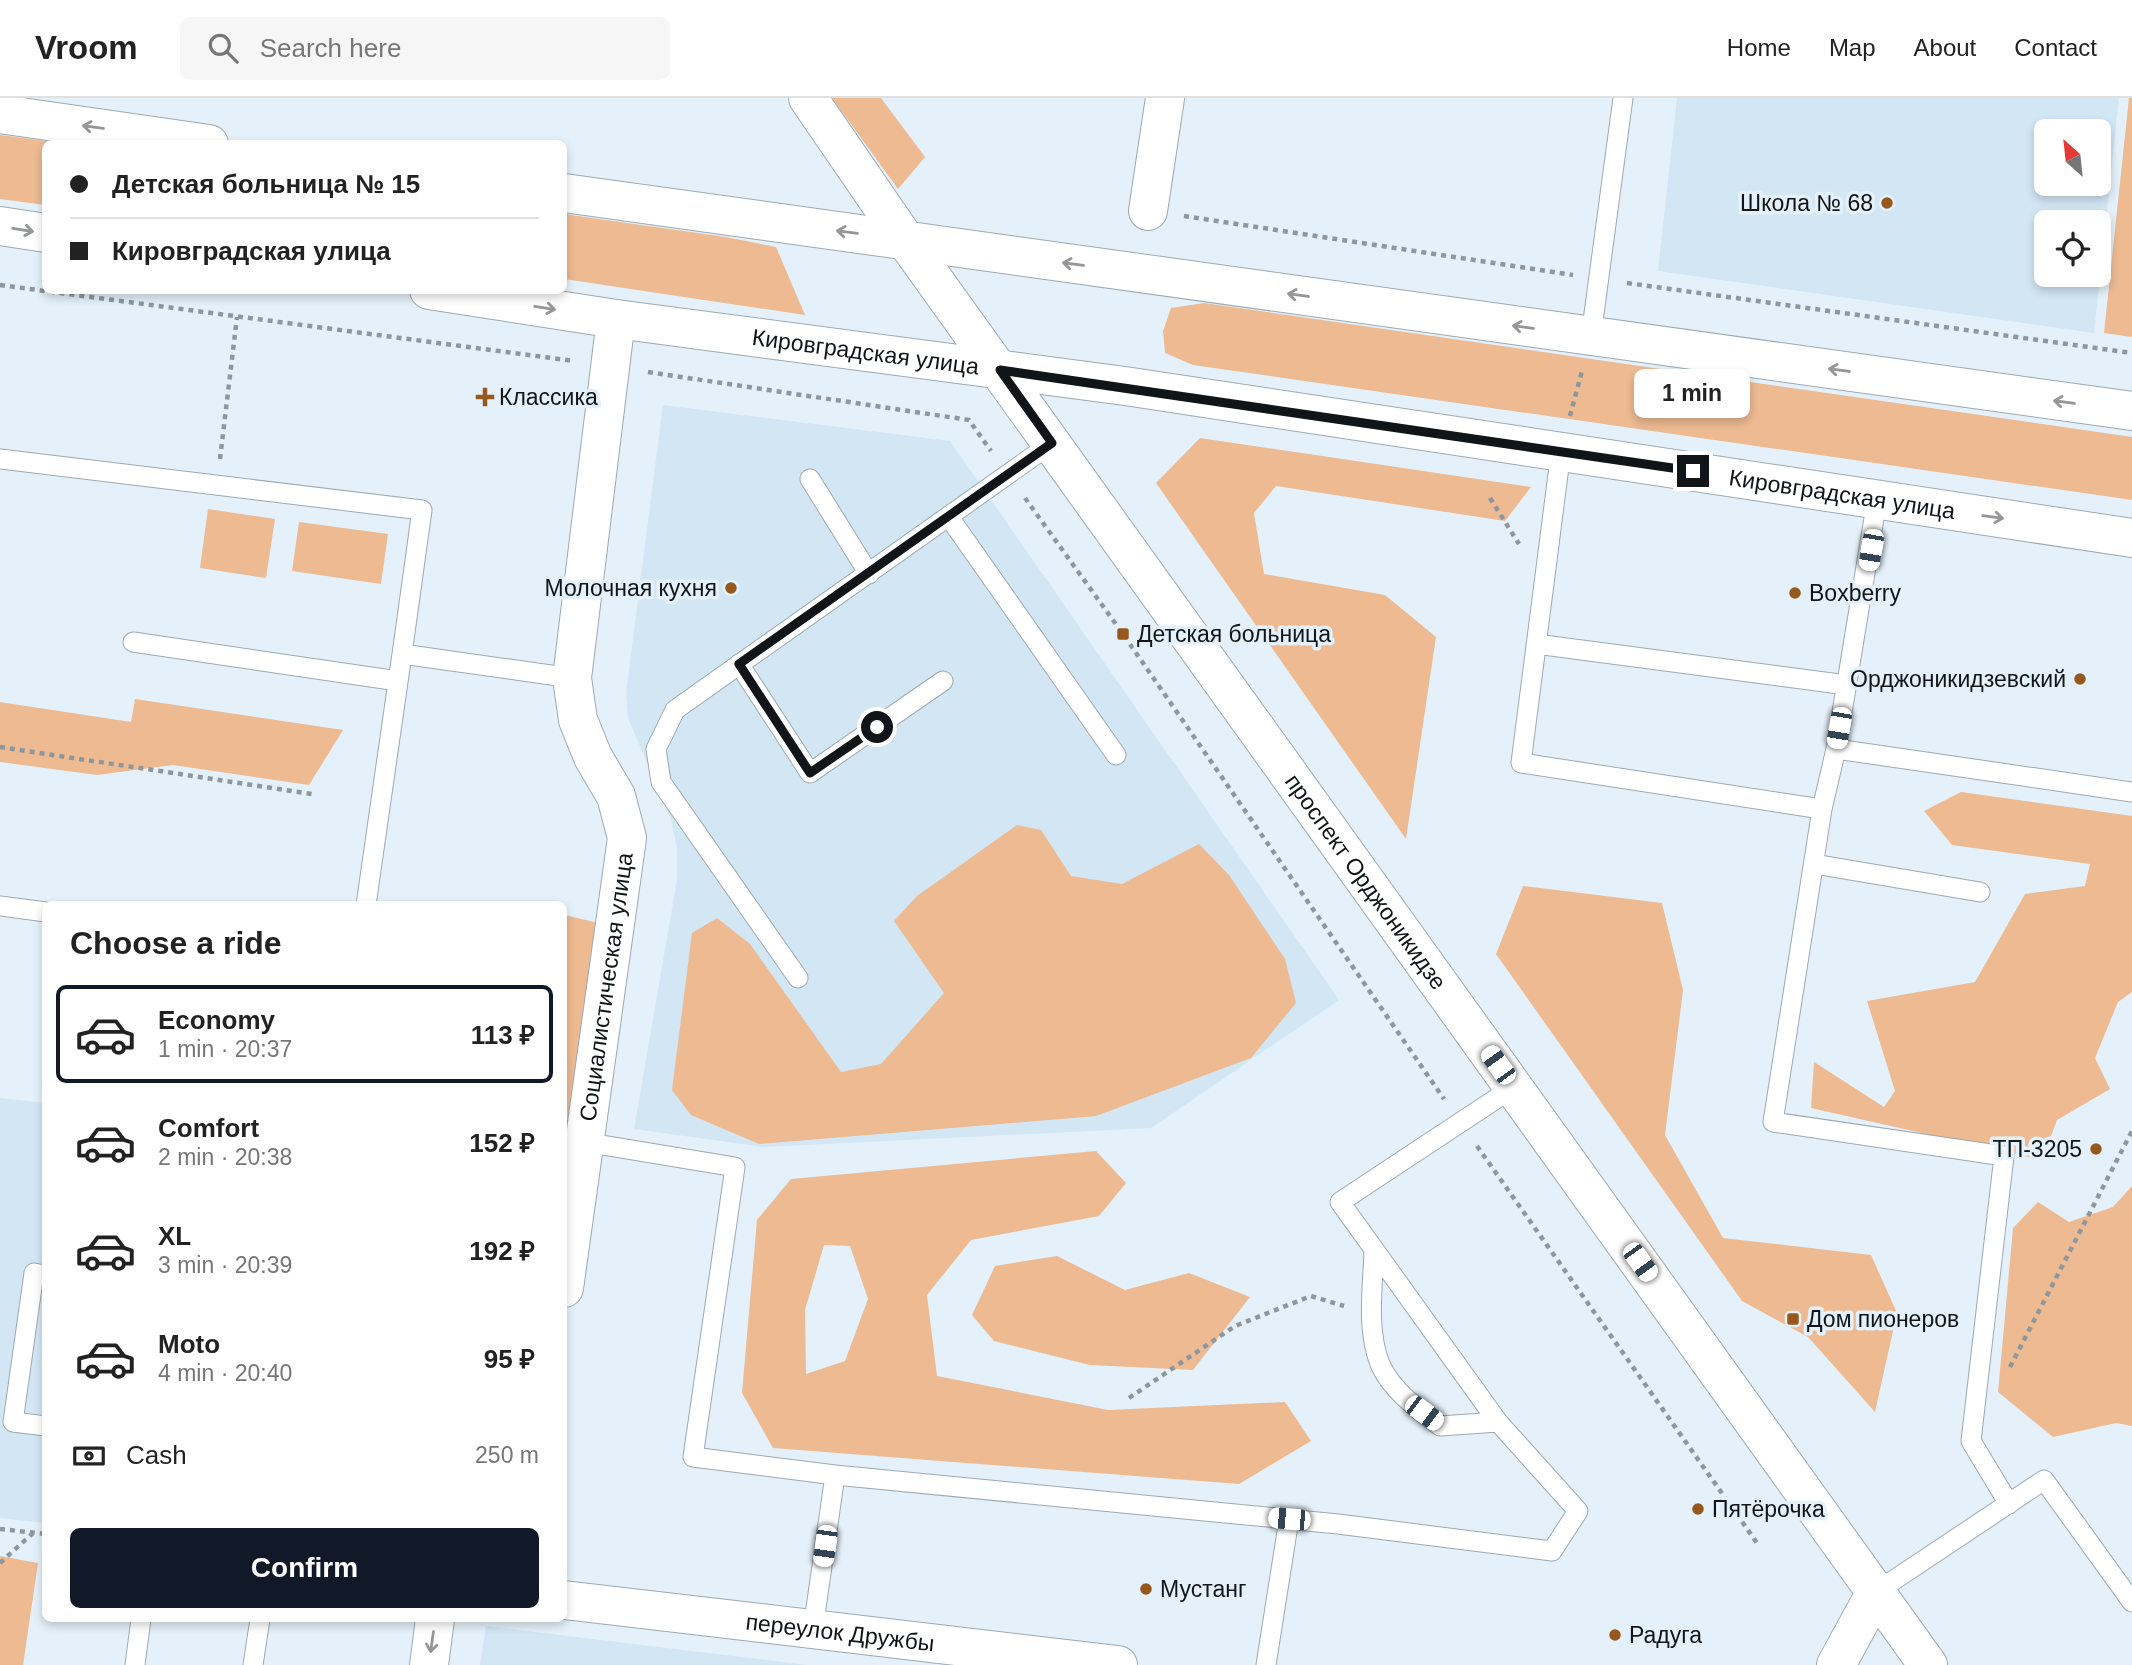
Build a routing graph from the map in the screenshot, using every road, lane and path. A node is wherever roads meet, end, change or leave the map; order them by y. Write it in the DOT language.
graph roads {
  1 [pos="808,98"];
  2 [pos="1166,98"];
  3 [pos="1623,98"];
  4 [pos="23,110"];
  5 [pos="187,140"];
  6 [pos="567,193"];
  7 [pos="1148,211"];
  8 [pos="0,226"];
  9 [pos="42,232"];
  10 [pos="906,241"];
  11 [pos="1598,279"];
  12 [pos="0,285"];
  13 [pos="42,291"];
  14 [pos="67,294"];
  15 [pos="456,294"];
  16 [pos="237,317"];
  17 [pos="616,318"];
  18 [pos="1591,336"];
  19 [pos="2132,353"];
  20 [pos="610,367"];
  21 [pos="1000,370"];
  22 [pos="2132,411"];
  23 [pos="1052,443"];
  24 [pos="1561,451"];
  25 [pos="0,458"];
  26 [pos="1009,475"];
  27 [pos="810,479"];
  28 [pos="216,485"];
  29 [pos="1490,498"];
  30 [pos="1877,500"];
  31 [pos="949,517"];
  32 [pos="2132,538"];
  33 [pos="869,574"];
  34 [pos="1544,582"];
  35 [pos="133,642"];
  36 [pos="1536,645"];
  37 [pos="402,654"];
  38 [pos="739,664"];
  39 [pos="572,678"];
  40 [pos="398,681"];
  41 [pos="943,681"];
  42 [pos="1847,685"];
  43 [pos="0,747"];
  44 [pos="1836,749"];
  45 [pos="1116,755"];
  46 [pos="2132,792"];
  47 [pos="312,794"];
  48 [pos="1822,809"];
  49 [pos="1814,864"];
  50 [pos="1980,892"];
  51 [pos="367,901"];
  52 [pos="0,906"];
  53 [pos="42,911"];
  54 [pos="798,978"];
  55 [pos="1514,1087"];
  56 [pos="1460,1121"];
  57 [pos="2132,1131"];
  58 [pos="584,1142"];
  59 [pos="570,1190"];
  60 [pos="567,1239"];
  61 [pos="1374,1250"];
  62 [pos="42,1274"];
  63 [pos="1371,1314"];
  64 [pos="2003,1379"];
  65 [pos="1129,1398"];
  66 [pos="1498,1422"];
  67 [pos="42,1426"];
  68 [pos="835,1475"];
  69 [pos="2009,1504"];
  70 [pos="1289,1519"];
  71 [pos="0,1529"];
  72 [pos="34,1533"];
  73 [pos="42,1534"];
  74 [pos="1757,1543"];
  75 [pos="0,1563"];
  76 [pos="1876,1592"];
  77 [pos="567,1600"];
  78 [pos="2132,1602"];
  79 [pos="141,1622"];
  80 [pos="260,1622"];
  81 [pos="435,1622"];
  82 [pos="813,1629"];
  83 [pos="135,1665"];
  84 [pos="253,1665"];
  85 [pos="429,1665"];
  86 [pos="1118,1665"];
  87 [pos="1266,1665"];
  88 [pos="1836,1665"];
  89 [pos="1928,1665"];
  1 -- 10 [label="street, проспект Орджоникидзе"];
  2 -- 7 [label="street"];
  3 -- 11 [label="lane"];
  5 -- 4 [label="street, one-way"];
  10 -- 6 [label="street, one-way"];
  7 -- 11 [label="path"];
  8 -- 9 [label="street, one-way"];
  18 -- 10 [label="street, one-way"];
  10 -- 21 [label="street, проспект Орджоникидзе"];
  11 -- 18 [label="lane"];
  11 -- 19 [label="path"];
  12 -- 13 [label="path"];
  14 -- 16 [label="path"];
  15 -- 17 [label="street, Кировградская улица, one-way"];
  16 -- 20 [label="path"];
  16 -- 28 [label="path"];
  17 -- 20 [label="street, Социалистическая улица"];
  17 -- 21 [label="street, Кировградская улица"];
  22 -- 18 [label="street, one-way"];
  18 -- 24 [label="path"];
  20 -- 26 [label="path"];
  20 -- 39 [label="street, Социалистическая улица"];
  21 -- 23 [label="street, проспект Орджоникидзе"];
  21 -- 24 [label="street, Кировградская улица"];
  23 -- 26 [label="lane"];
  23 -- 55 [label="street, проспект Орджоникидзе"];
  24 -- 30 [label="street, Кировградская улица"];
  24 -- 34 [label="lane"];
  25 -- 28 [label="lane"];
  26 -- 31 [label="lane"];
  26 -- 56 [label="path"];
  27 -- 33 [label="lane"];
  28 -- 37 [label="lane"];
  29 -- 34 [label="path"];
  30 -- 32 [label="street, Кировградская улица, one-way"];
  30 -- 42 [label="lane"];
  31 -- 33 [label="lane"];
  31 -- 45 [label="lane"];
  33 -- 38 [label="lane"];
  34 -- 36 [label="lane"];
  35 -- 40 [label="lane"];
  36 -- 42 [label="lane"];
  36 -- 48 [label="lane"];
  37 -- 39 [label="lane"];
  37 -- 40 [label="lane"];
  38 -- 41 [label="lane"];
  38 -- 54 [label="lane"];
  39 -- 58 [label="street, Социалистическая улица"];
  40 -- 51 [label="lane"];
  42 -- 44 [label="lane"];
  43 -- 47 [label="path"];
  44 -- 46 [label="lane"];
  44 -- 48 [label="lane"];
  48 -- 49 [label="lane"];
  49 -- 50 [label="lane"];
  49 -- 69 [label="lane"];
  52 -- 53 [label="lane"];
  55 -- 56 [label="lane"];
  55 -- 76 [label="street, проспект Орджоникидзе"];
  56 -- 61 [label="lane"];
  56 -- 74 [label="path"];
  57 -- 64 [label="path"];
  58 -- 59 [label="street, Социалистическая улица"];
  58 -- 68 [label="lane"];
  59 -- 60 [label="street, Социалистическая улица"];
  61 -- 63 [label="lane"];
  61 -- 66 [label="lane"];
  62 -- 67 [label="lane"];
  63 -- 65 [label="path"];
  63 -- 66 [label="lane"];
  66 -- 70 [label="lane"];
  68 -- 70 [label="lane"];
  68 -- 82 [label="lane"];
  69 -- 76 [label="lane"];
  69 -- 78 [label="lane"];
  70 -- 87 [label="lane"];
  71 -- 72 [label="path"];
  72 -- 73 [label="path"];
  72 -- 75 [label="path"];
  76 -- 88 [label="street"];
  76 -- 89 [label="street, проспект Орджоникидзе"];
  77 -- 82 [label="street, переулок Дружбы"];
  79 -- 83 [label="lane"];
  80 -- 84 [label="lane"];
  81 -- 85 [label="street, one-way"];
  82 -- 86 [label="street, переулок Дружбы"];
}
